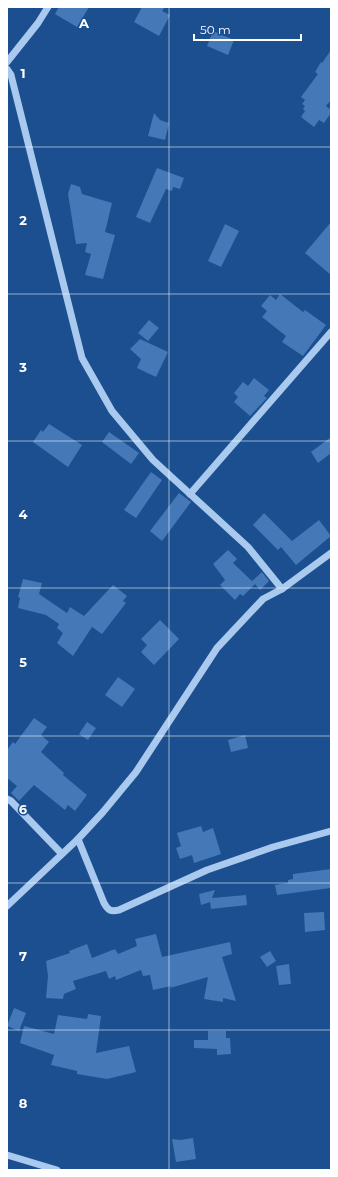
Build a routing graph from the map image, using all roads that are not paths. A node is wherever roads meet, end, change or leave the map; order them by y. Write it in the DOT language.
graph roads {
  1 [pos="48,7"];
  2 [pos="7,62"];
  3 [pos="8,76"];
  4 [pos="331,332"];
  5 [pos="190,494"];
  6 [pos="331,553"];
  7 [pos="282,590"];
  8 [pos="7,799"];
  9 [pos="331,831"];
  10 [pos="78,839"];
  11 [pos="61,853"];
  12 [pos="7,906"];
  13 [pos="7,1156"];
  14 [pos="56,1170"];
  1 -- 2 [label="street"];
  3 -- 5 [label="street"];
  4 -- 5 [label="street"];
  5 -- 7 [label="street"];
  6 -- 7 [label="street"];
  7 -- 10 [label="street"];
  8 -- 11 [label="street"];
  9 -- 10 [label="street"];
  10 -- 11 [label="street"];
  11 -- 12 [label="street"];
  13 -- 14 [label="street"];
}
